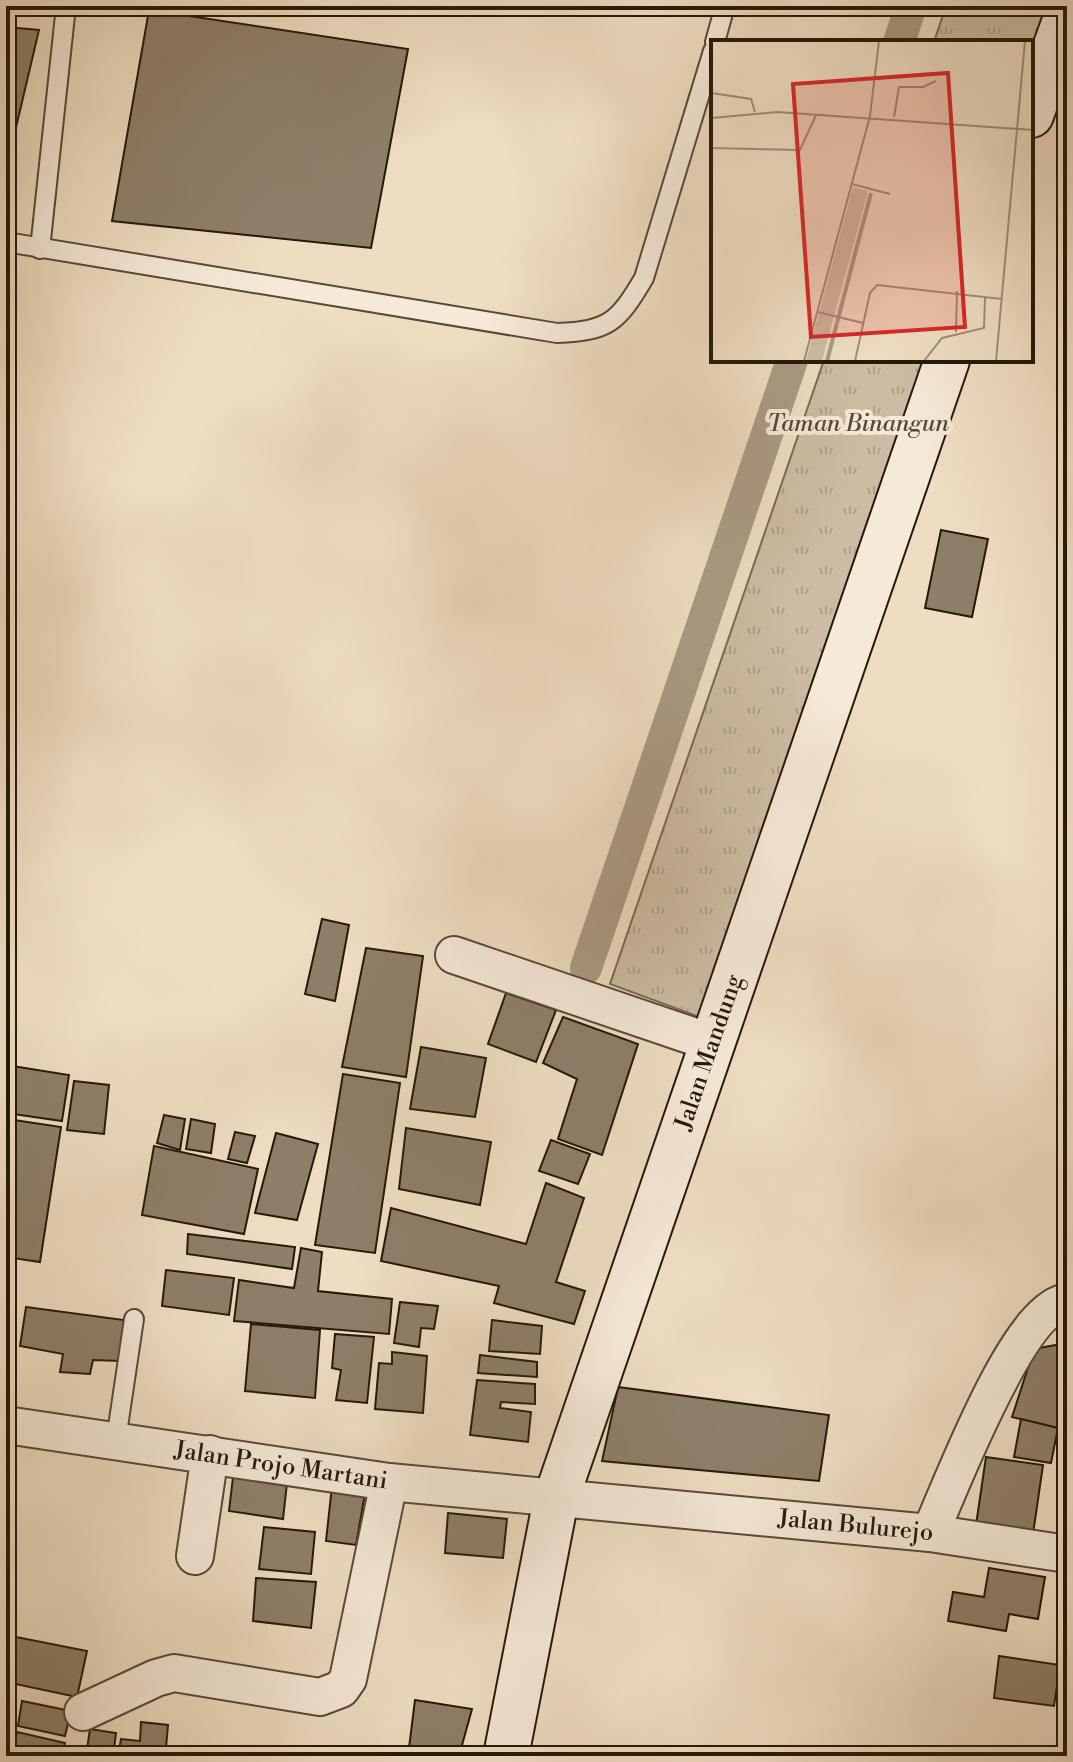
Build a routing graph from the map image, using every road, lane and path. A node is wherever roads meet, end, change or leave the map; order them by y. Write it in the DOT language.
graph roads {
  1 [pos="66,6"];
  2 [pos="725,6"];
  3 [pos="1067,15"];
  4 [pos="716,40"];
  5 [pos="710,76"];
  6 [pos="1033,109"];
  7 [pos="6,242"];
  8 [pos="40,249"];
  9 [pos="946,362"];
  10 [pos="454,955"];
  11 [pos="713,1043"];
  12 [pos="1067,1302"];
  13 [pos="134,1319"];
  14 [pos="6,1425"];
  15 [pos="116,1440"];
  16 [pos="210,1454"];
  17 [pos="389,1482"];
  18 [pos="556,1499"];
  19 [pos="930,1533"];
  20 [pos="1067,1554"];
  21 [pos="195,1556"];
  22 [pos="83,1712"];
  23 [pos="506,1756"];
  1 -- 8 [label="lane"];
  2 -- 4 [label="lane"];
  3 -- 6 [label="main road"];
  5 -- 8 [label="lane"];
  7 -- 8 [label="lane"];
  9 -- 11 [label="main road, Jalan Mandung"];
  10 -- 11 [label="street"];
  11 -- 18 [label="main road, Jalan Mandung"];
  12 -- 19 [label="street, Jalan Bulurejo"];
  13 -- 15 [label="lane"];
  14 -- 15 [label="street, Jalan Projo Martani"];
  15 -- 16 [label="street, Jalan Projo Martani"];
  16 -- 17 [label="street, Jalan Projo Martani"];
  16 -- 21 [label="street"];
  17 -- 18 [label="street, Jalan Projo Martani"];
  17 -- 22 [label="street"];
  18 -- 19 [label="street, Jalan Bulurejo"];
  18 -- 23 [label="main road, Jalan Mandung"];
  19 -- 20 [label="street"];
}
